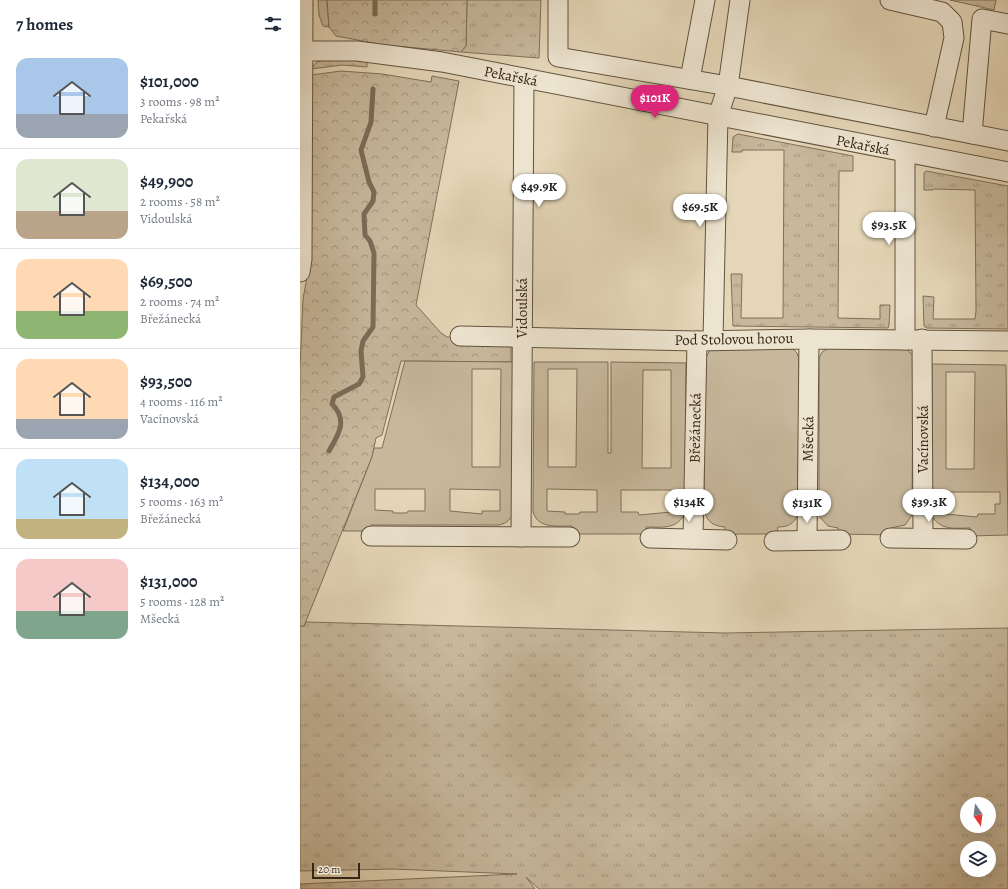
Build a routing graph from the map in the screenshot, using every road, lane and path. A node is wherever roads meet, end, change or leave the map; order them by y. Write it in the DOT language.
graph roads {
  1 [pos="304,0"];
  2 [pos="558,0"];
  3 [pos="705,0"];
  4 [pos="740,0"];
  5 [pos="890,0"];
  6 [pos="1008,24"];
  7 [pos="302,50"];
  8 [pos="524,78"];
  9 [pos="690,79"];
  10 [pos="728,86"];
  11 [pos="718,116"];
  12 [pos="934,126"];
  13 [pos="972,134"];
  14 [pos="1008,142"];
  15 [pos="905,153"];
  16 [pos="1008,172"];
  17 [pos="300,272"];
  18 [pos="460,336"];
  19 [pos="522,337"];
  20 [pos="809,339"];
  21 [pos="705,340"];
  22 [pos="914,340"];
  23 [pos="1008,341"];
  24 [pos="371,536"];
  25 [pos="521,537"];
  26 [pos="570,537"];
  27 [pos="650,538"];
  28 [pos="890,538"];
  29 [pos="923,538"];
  30 [pos="693,539"];
  31 [pos="967,539"];
  32 [pos="727,540"];
  33 [pos="807,540"];
  34 [pos="841,540"];
  35 [pos="774,541"];
  1 -- 7 [label="street"];
  2 -- 9 [label="street"];
  3 -- 9 [label="street"];
  4 -- 10 [label="street"];
  5 -- 12 [label="street"];
  6 -- 13 [label="street"];
  7 -- 8 [label="street, Pekařská"];
  7 -- 17 [label="street"];
  8 -- 11 [label="street, Pekařská"];
  8 -- 19 [label="street, Vidoulská"];
  9 -- 10 [label="street"];
  10 -- 11 [label="street"];
  10 -- 12 [label="street"];
  11 -- 15 [label="street, Pekařská"];
  11 -- 21 [label="street, Břežánecká"];
  12 -- 13 [label="street"];
  13 -- 14 [label="street"];
  15 -- 16 [label="street, Pekařská"];
  15 -- 22 [label="street, Vacínovská"];
  18 -- 19 [label="street, Pod Stolovou horou"];
  19 -- 21 [label="street, Pod Stolovou horou"];
  19 -- 25 [label="street, Vidoulská"];
  20 -- 21 [label="street, Pod Stolovou horou"];
  20 -- 22 [label="street, Pod Stolovou horou"];
  20 -- 33 [label="street, Mšecká"];
  21 -- 30 [label="street, Břežánecká"];
  22 -- 23 [label="street, Pod Stolovou horou"];
  22 -- 29 [label="street, Vacínovská"];
  24 -- 25 [label="street"];
  25 -- 26 [label="street"];
  27 -- 30 [label="street"];
  28 -- 29 [label="street"];
  29 -- 31 [label="street"];
  30 -- 32 [label="street"];
  33 -- 34 [label="street"];
  33 -- 35 [label="street"];
}
